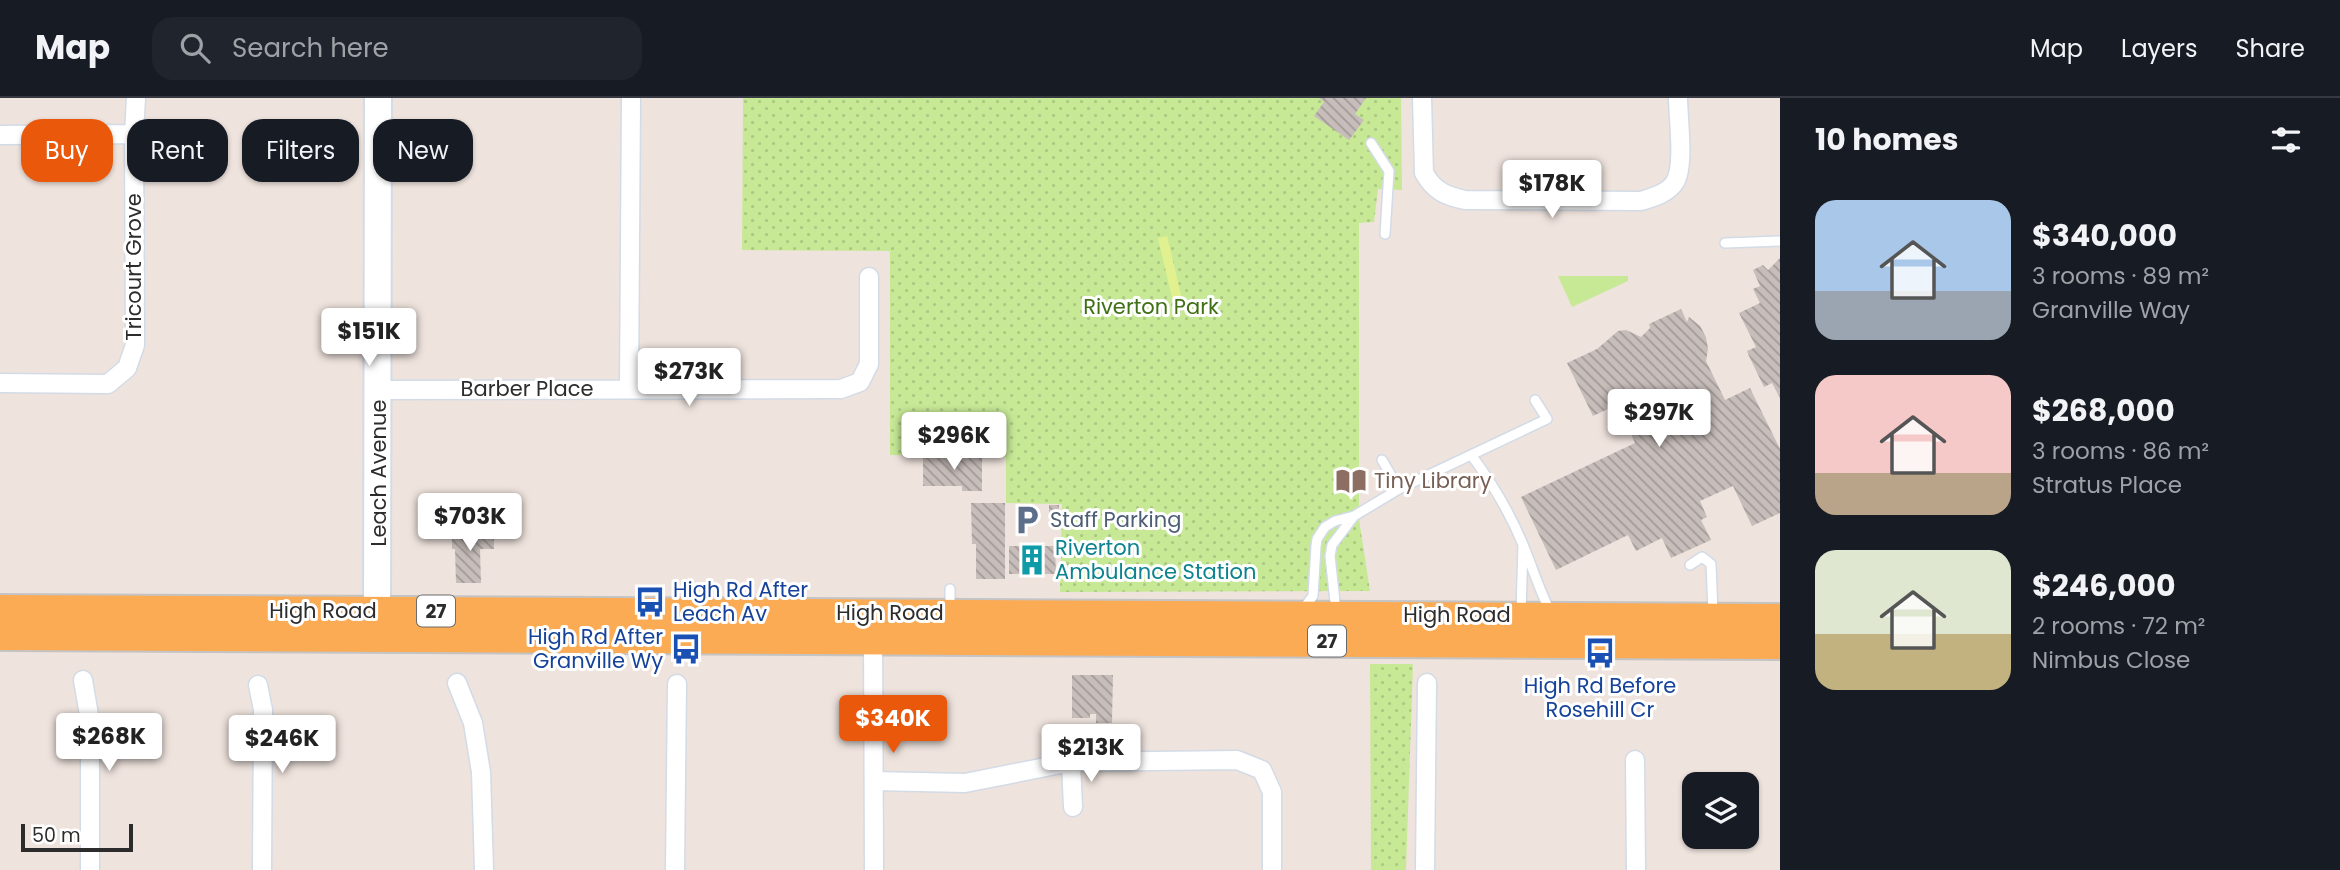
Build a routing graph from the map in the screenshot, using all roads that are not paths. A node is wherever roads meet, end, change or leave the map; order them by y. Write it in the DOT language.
graph roads {
  1 [pos="136,98"];
  2 [pos="378,98"];
  3 [pos="393,98"];
  4 [pos="631,98"];
  5 [pos="1422,98"];
  6 [pos="1678,98"];
  7 [pos="135,119"];
  8 [pos="127,134"];
  9 [pos="0,135"];
  10 [pos="1371,144"];
  11 [pos="134,182"];
  12 [pos="1385,234"];
  13 [pos="1780,241"];
  14 [pos="1725,243"];
  15 [pos="869,276"];
  16 [pos="0,383"];
  17 [pos="629,389"];
  18 [pos="386,390"];
  19 [pos="1535,400"];
  20 [pos="1472,456"];
  21 [pos="1382,460"];
  22 [pos="1399,489"];
  23 [pos="1354,516"];
  24 [pos="1523,544"];
  25 [pos="1690,565"];
  26 [pos="0,609"];
  27 [pos="1713,616"];
  28 [pos="1780,618"];
  29 [pos="1540,619"];
  30 [pos="384,625"];
  31 [pos="873,626"];
  32 [pos="1312,626"];
  33 [pos="1587,633"];
  34 [pos="0,636"];
  35 [pos="1655,643"];
  36 [pos="1780,645"];
  37 [pos="83,680"];
  38 [pos="457,683"];
  39 [pos="1427,683"];
  40 [pos="677,684"];
  41 [pos="258,685"];
  42 [pos="1635,760"];
  43 [pos="1071,762"];
  44 [pos="874,781"];
  45 [pos="1073,807"];
  46 [pos="90,870"];
  47 [pos="262,870"];
  48 [pos="484,870"];
  49 [pos="674,870"];
  50 [pos="874,870"];
  51 [pos="1272,870"];
  52 [pos="1425,870"];
  53 [pos="1636,870"];
  1 -- 7 [label="street, Tricourt Grove"];
  2 -- 18 [label="street, Leach Avenue"];
  3 -- 18 [label="street, Leach Avenue"];
  4 -- 17 [label="street"];
  5 -- 6 [label="street"];
  8 -- 9 [label="street"];
  10 -- 12 [label="lane"];
  11 -- 16 [label="street, Tricourt Grove"];
  13 -- 14 [label="lane"];
  15 -- 17 [label="street, Barber Place"];
  17 -- 18 [label="street, Barber Place"];
  18 -- 30 [label="street, Leach Avenue"];
  19 -- 20 [label="lane"];
  20 -- 22 [label="lane"];
  20 -- 24 [label="lane"];
  21 -- 22 [label="lane"];
  22 -- 23 [label="lane"];
  23 -- 32 [label="lane"];
  23 -- 32 [label="lane"];
  24 -- 29 [label="lane"];
  24 -- 29 [label="lane"];
  25 -- 27 [label="lane"];
  26 -- 30 [label="main road, High Road / 27"];
  27 -- 28 [label="main road, High Road / 27"];
  27 -- 29 [label="main road, High Road / 27"];
  29 -- 32 [label="main road, High Road / 27"];
  30 -- 31 [label="main road, High Road / 27"];
  30 -- 34 [label="main road, High Road / 27"];
  31 -- 32 [label="main road, High Road / 27"];
  31 -- 44 [label="street"];
  32 -- 35 [label="main road, High Road / 27"];
  33 -- 35 [label="lane"];
  35 -- 36 [label="main road, High Road / 27"];
  37 -- 46 [label="street"];
  38 -- 48 [label="street"];
  39 -- 52 [label="street"];
  40 -- 49 [label="street"];
  41 -- 47 [label="street"];
  42 -- 53 [label="street"];
  43 -- 44 [label="street"];
  43 -- 45 [label="street"];
  43 -- 51 [label="street"];
  44 -- 50 [label="street"];
}
